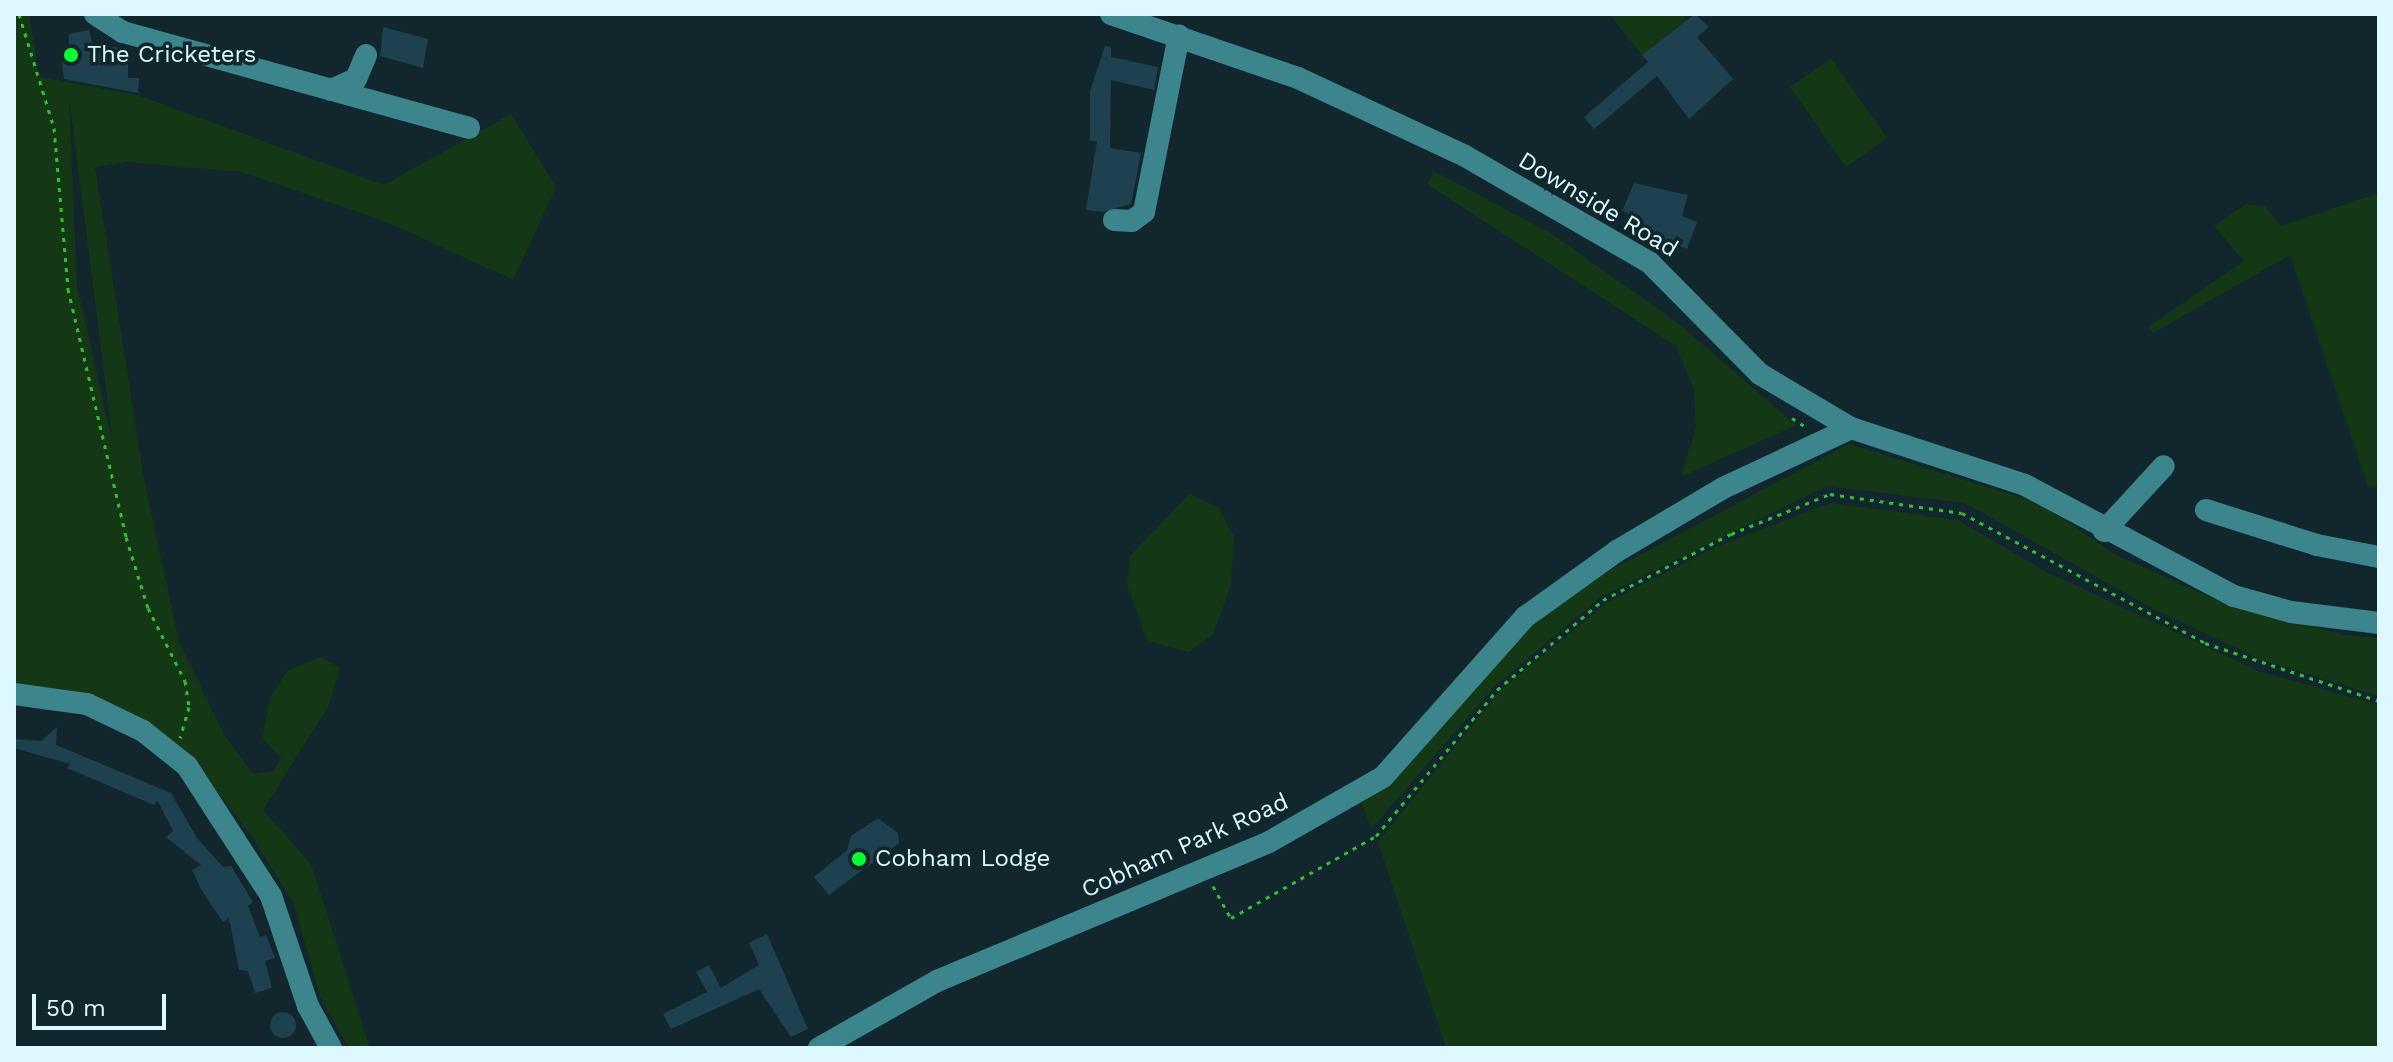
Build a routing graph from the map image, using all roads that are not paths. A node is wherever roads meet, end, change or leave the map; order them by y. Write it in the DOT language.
graph roads {
  1 [pos="95,14"];
  2 [pos="1111,14"];
  3 [pos="1179,35"];
  4 [pos="366,55"];
  5 [pos="330,91"];
  6 [pos="469,128"];
  7 [pos="1114,220"];
  8 [pos="1851,428"];
  9 [pos="2164,466"];
  10 [pos="2206,510"];
  11 [pos="2104,531"];
  12 [pos="2379,557"];
  13 [pos="2379,623"];
  14 [pos="14,694"];
  15 [pos="331,1048"];
  16 [pos="819,1048"];
  1 -- 5 [label="street"];
  2 -- 3 [label="street, Downside Road"];
  3 -- 7 [label="street"];
  3 -- 8 [label="street, Downside Road"];
  4 -- 5 [label="street"];
  5 -- 6 [label="street"];
  8 -- 11 [label="street, Downside Road"];
  8 -- 16 [label="street, Cobham Park Road"];
  9 -- 11 [label="street"];
  10 -- 12 [label="street"];
  11 -- 13 [label="street, Downside Road"];
  14 -- 15 [label="street"];
}
